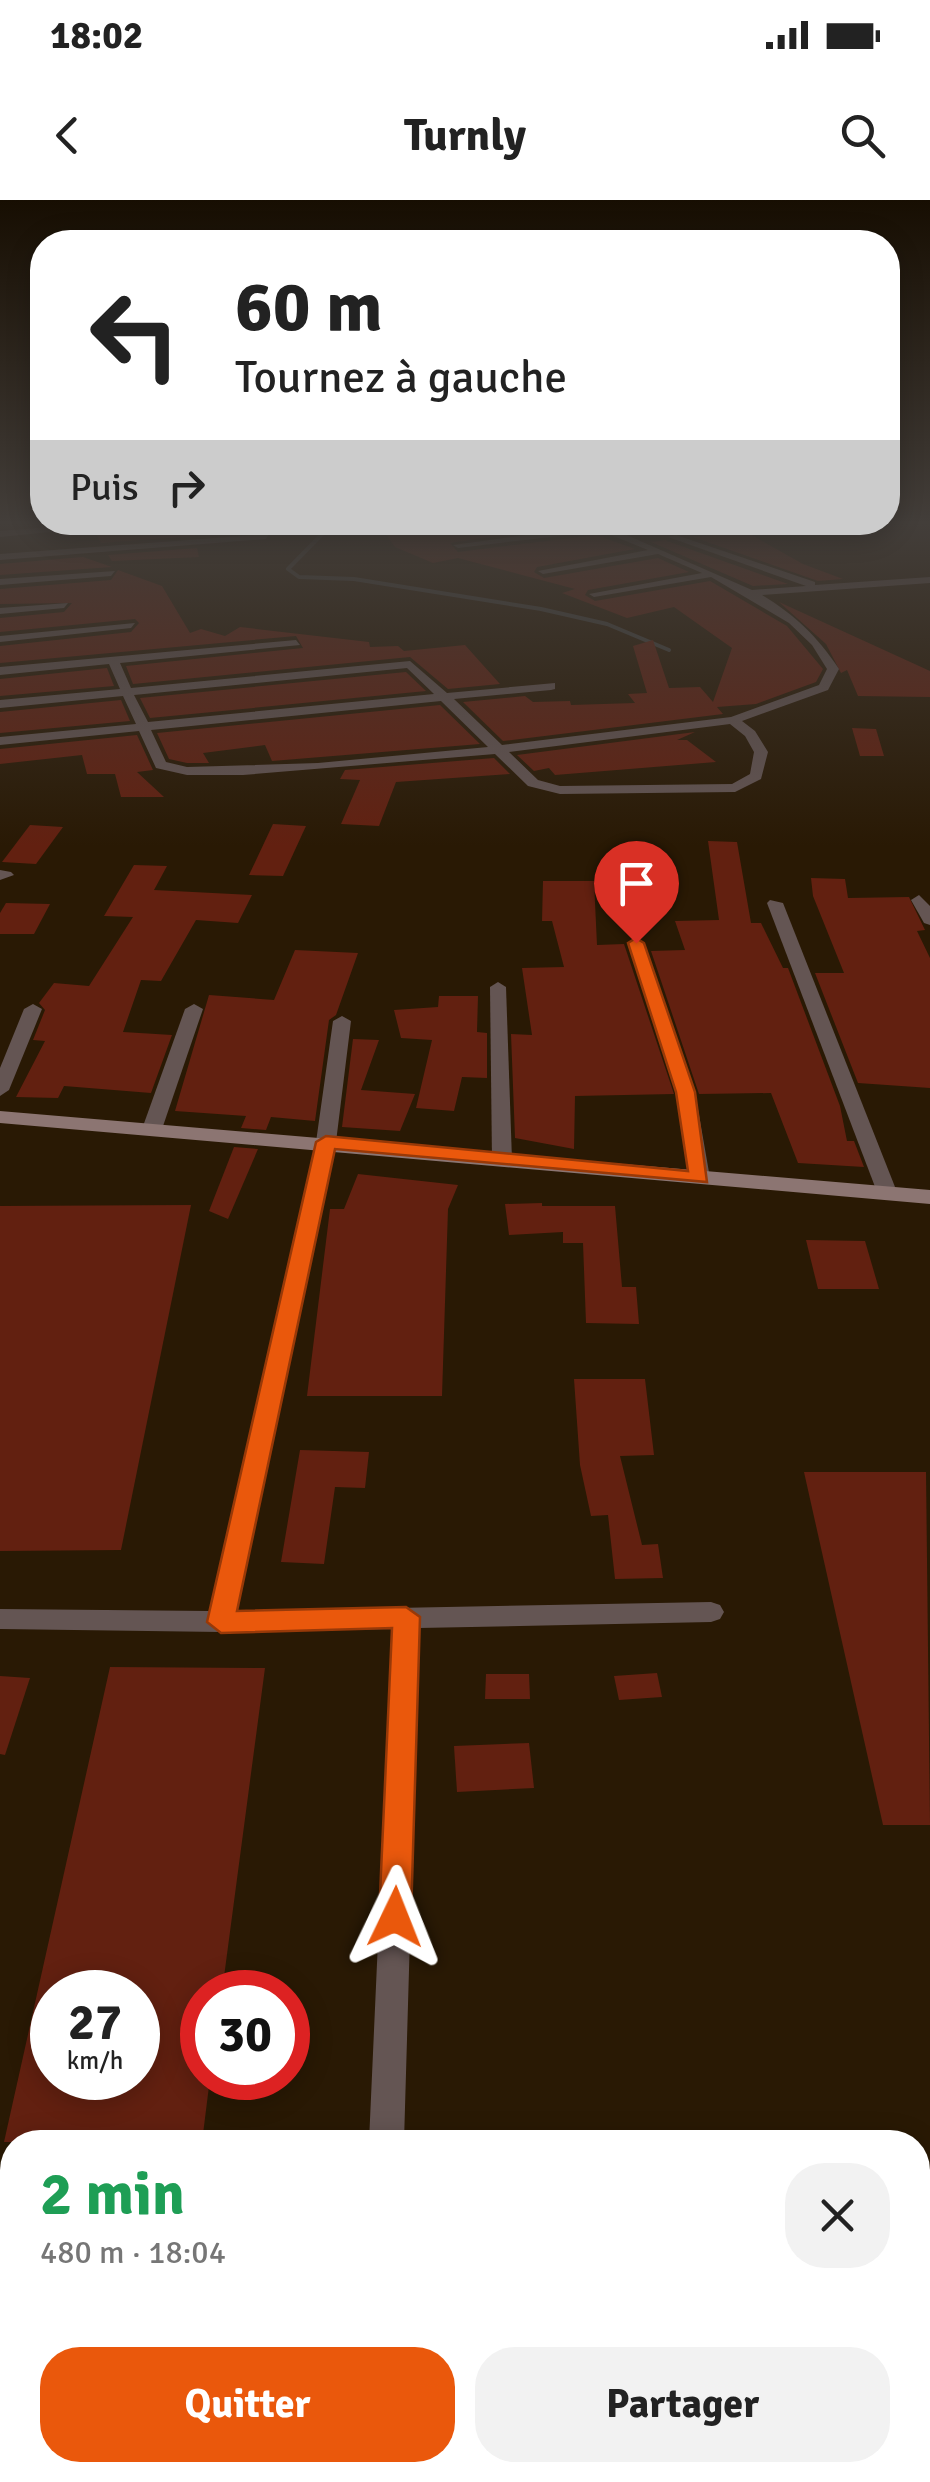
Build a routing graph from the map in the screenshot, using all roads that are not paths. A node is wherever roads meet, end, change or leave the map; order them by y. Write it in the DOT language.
graph roads {
  1 [pos="61,632"];
  2 [pos="809,632"];
  3 [pos="0,639"];
  4 [pos="296,643"];
  5 [pos="112,659"];
  6 [pos="0,670"];
  7 [pos="551,686"];
  8 [pos="128,690"];
  9 [pos="448,696"];
  10 [pos="0,704"];
  11 [pos="732,720"];
  12 [pos="144,726"];
  13 [pos="0,742"];
  14 [pos="500,748"];
  15 [pos="919,900"];
  16 [pos="774,902"];
  17 [pos="930,920"];
  18 [pos="636,943"];
  19 [pos="498,988"];
  20 [pos="33,1008"];
  21 [pos="194,1008"];
  22 [pos="342,1021"];
  23 [pos="0,1090"];
  24 [pos="0,1117"];
  25 [pos="152,1129"];
  26 [pos="326,1142"];
  27 [pos="502,1160"];
  28 [pos="700,1178"];
  29 [pos="887,1192"];
  30 [pos="930,1197"];
  31 [pos="711,1612"];
  32 [pos="406,1617"];
  33 [pos="0,1619"];
  34 [pos="221,1622"];
  35 [pos="387,2130"];
  1 -- 3 [label="street"];
  2 -- 11 [label="street"];
  4 -- 5 [label="street"];
  5 -- 6 [label="street"];
  5 -- 8 [label="street"];
  7 -- 9 [label="street"];
  8 -- 9 [label="street"];
  8 -- 10 [label="street"];
  8 -- 12 [label="street"];
  9 -- 12 [label="street"];
  9 -- 14 [label="street"];
  11 -- 14 [label="street"];
  11 -- 14 [label="street"];
  12 -- 13 [label="street"];
  12 -- 14 [label="street"];
  15 -- 17 [label="street"];
  16 -- 29 [label="street"];
  18 -- 28 [label="street"];
  19 -- 27 [label="street"];
  20 -- 23 [label="street"];
  21 -- 25 [label="street"];
  22 -- 26 [label="street"];
  24 -- 25 [label="street"];
  25 -- 26 [label="street"];
  26 -- 27 [label="street"];
  26 -- 34 [label="street"];
  27 -- 28 [label="street"];
  28 -- 29 [label="street"];
  29 -- 30 [label="street"];
  31 -- 32 [label="street"];
  32 -- 34 [label="street"];
  32 -- 35 [label="street"];
  33 -- 34 [label="street"];
}
